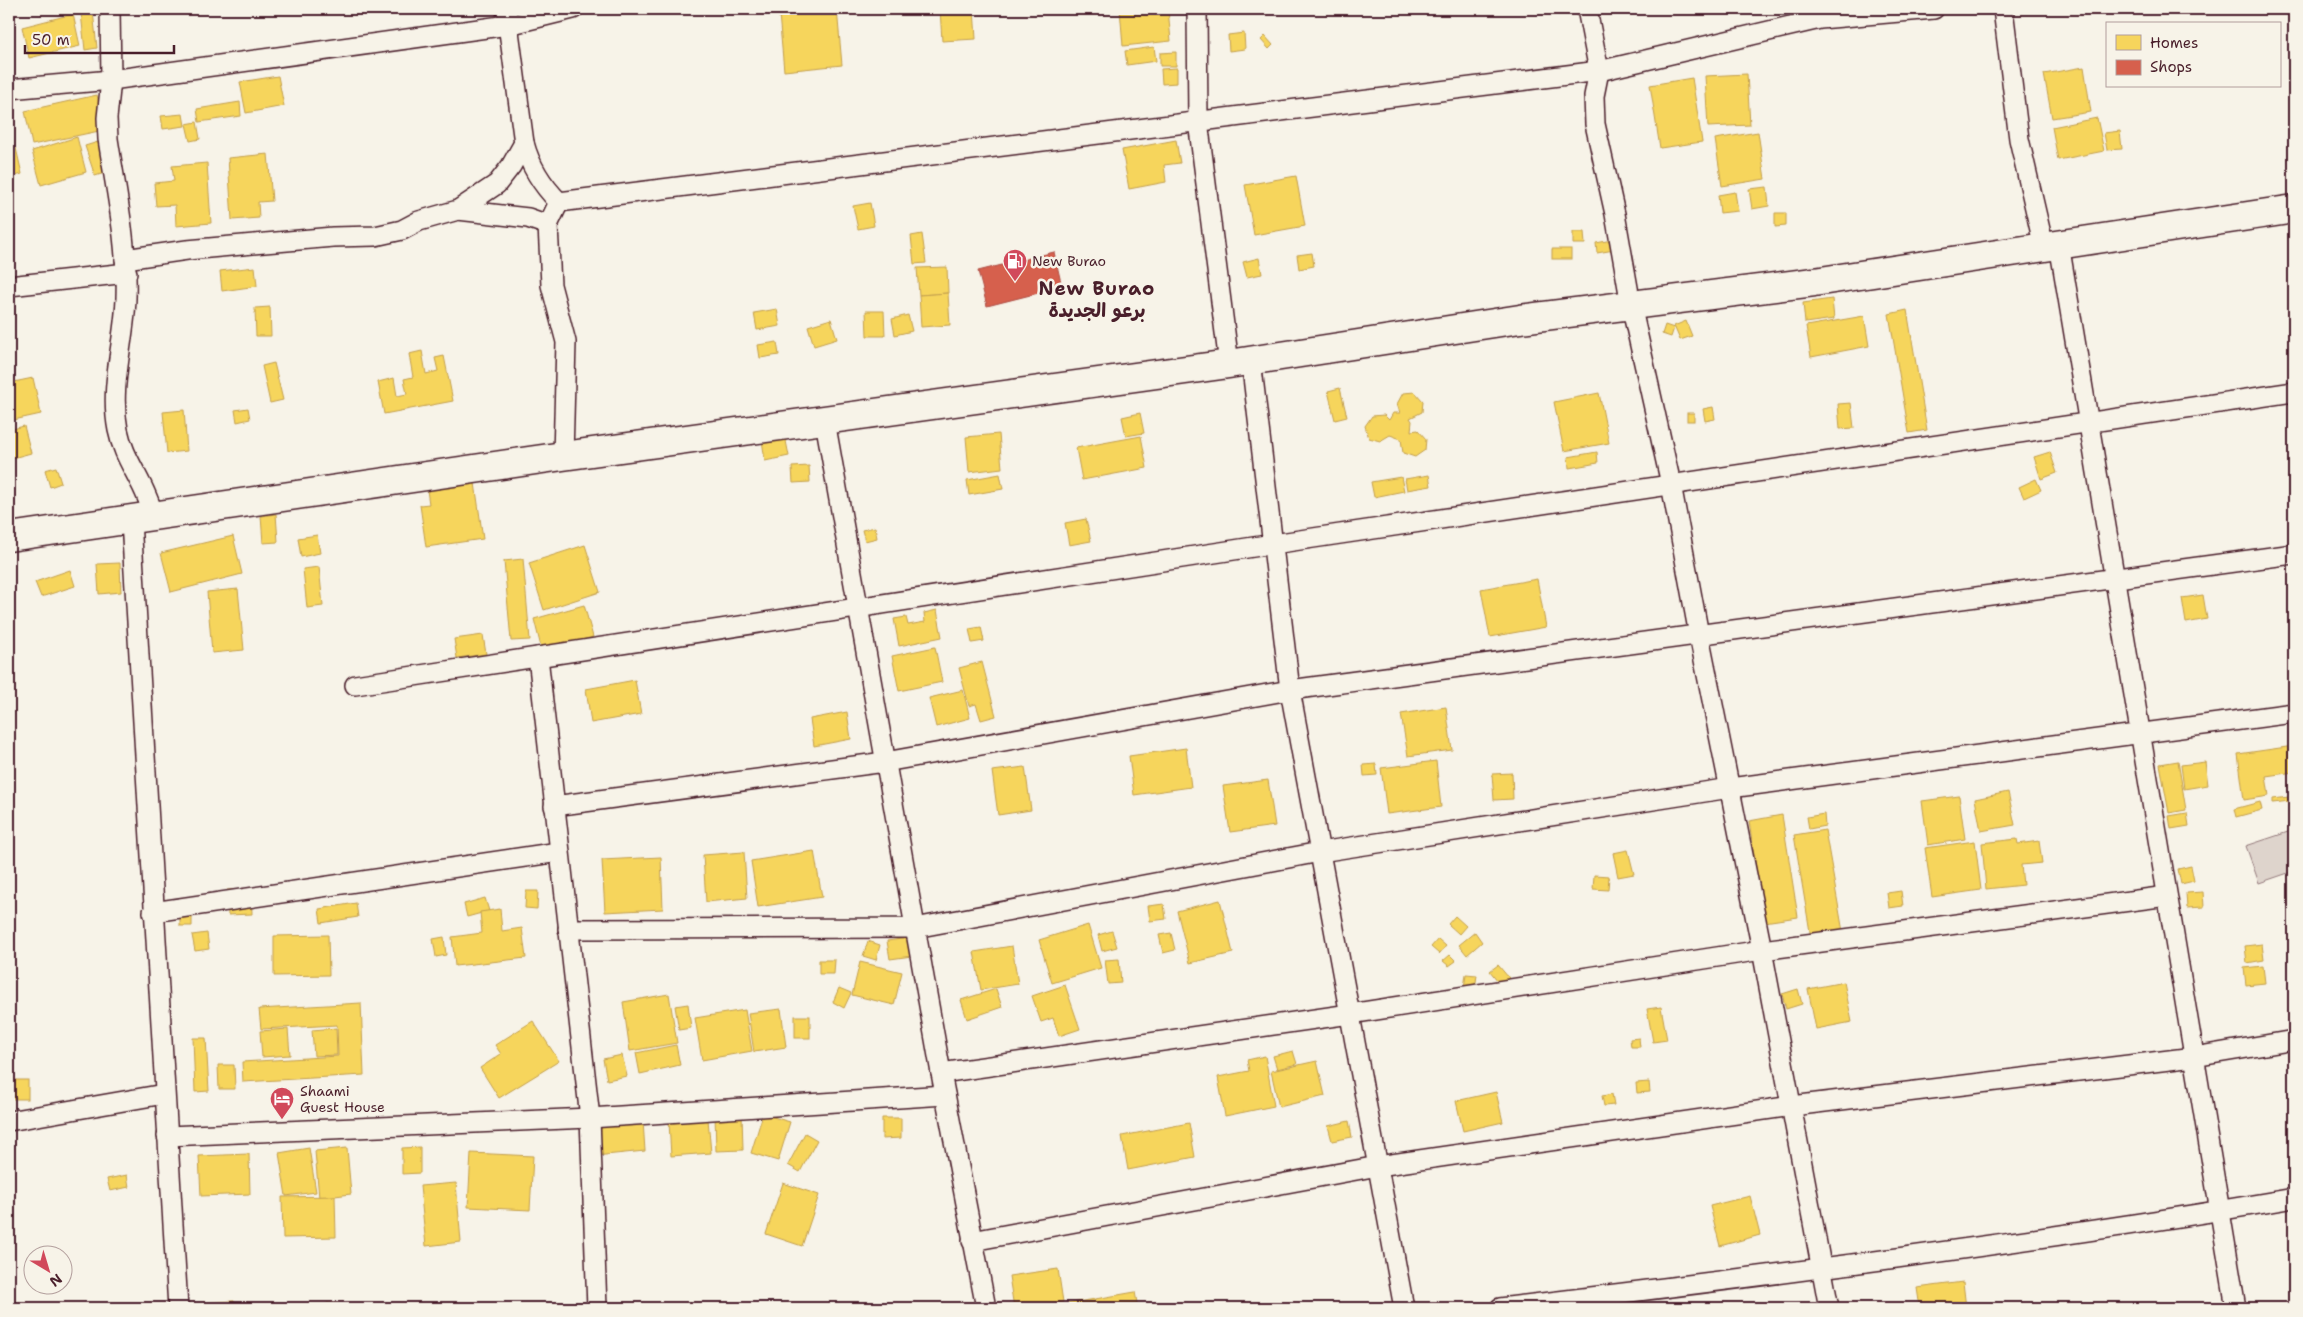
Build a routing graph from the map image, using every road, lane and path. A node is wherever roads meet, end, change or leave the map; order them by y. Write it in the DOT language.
graph roads {
  1 [pos="110,9"];
  2 [pos="573,9"];
  3 [pos="1197,9"];
  4 [pos="1587,9"];
  5 [pos="1934,9"];
  6 [pos="2002,9"];
  7 [pos="507,17"];
  8 [pos="1599,71"];
  9 [pos="111,80"];
  10 [pos="9,89"];
  11 [pos="1198,121"];
  12 [pos="524,143"];
  13 [pos="559,202"];
  14 [pos="2294,209"];
  15 [pos="458,210"];
  16 [pos="548,225"];
  17 [pos="2052,246"];
  18 [pos="126,266"];
  19 [pos="9,286"];
  20 [pos="1631,305"];
  21 [pos="1240,362"];
  22 [pos="2294,392"];
  23 [pos="825,421"];
  24 [pos="2089,421"];
  25 [pos="563,456"];
  26 [pos="1671,484"];
  27 [pos="143,519"];
  28 [pos="9,537"];
  29 [pos="1273,544"];
  30 [pos="2294,554"];
  31 [pos="2115,578"];
  32 [pos="858,609"];
  33 [pos="1699,635"];
  34 [pos="538,657"];
  35 [pos="355,685"];
  36 [pos="1290,690"];
  37 [pos="2294,713"];
  38 [pos="2140,733"];
  39 [pos="885,762"];
  40 [pos="1730,788"];
  41 [pos="554,806"];
  42 [pos="559,852"];
  43 [pos="1320,852"];
  44 [pos="2168,896"];
  45 [pos="154,912"];
  46 [pos="568,928"];
  47 [pos="915,928"];
  48 [pos="1762,950"];
  49 [pos="1350,1014"];
  50 [pos="2294,1040"];
  51 [pos="2194,1057"];
  52 [pos="941,1073"];
  53 [pos="164,1094"];
  54 [pos="945,1095"];
  55 [pos="1792,1106"];
  56 [pos="590,1118"];
  57 [pos="9,1120"];
  58 [pos="167,1136"];
  59 [pos="1378,1166"];
  60 [pos="2294,1198"];
  61 [pos="2219,1211"];
  62 [pos="972,1241"];
  63 [pos="1822,1268"];
  64 [pos="178,1308"];
  65 [pos="597,1308"];
  66 [pos="986,1308"];
  67 [pos="1404,1308"];
  68 [pos="1500,1308"];
  69 [pos="1829,1308"];
  70 [pos="2236,1308"];
  1 -- 9 [label="street"];
  2 -- 7 [label="street"];
  3 -- 11 [label="street"];
  4 -- 8 [label="street"];
  5 -- 8 [label="street"];
  6 -- 17 [label="street"];
  7 -- 9 [label="street"];
  7 -- 12 [label="street"];
  8 -- 11 [label="street"];
  8 -- 20 [label="street"];
  9 -- 10 [label="street"];
  9 -- 18 [label="street"];
  11 -- 13 [label="street"];
  11 -- 21 [label="street"];
  12 -- 13 [label="street"];
  12 -- 15 [label="street"];
  13 -- 16 [label="street"];
  14 -- 17 [label="highway"];
  15 -- 16 [label="street"];
  15 -- 18 [label="street"];
  16 -- 25 [label="street"];
  17 -- 20 [label="highway"];
  17 -- 24 [label="street"];
  18 -- 19 [label="street"];
  18 -- 27 [label="street"];
  20 -- 21 [label="highway"];
  20 -- 26 [label="street"];
  21 -- 23 [label="highway"];
  21 -- 29 [label="street"];
  22 -- 24 [label="street"];
  23 -- 25 [label="highway"];
  23 -- 32 [label="street"];
  24 -- 26 [label="street"];
  24 -- 31 [label="street"];
  25 -- 27 [label="highway"];
  26 -- 29 [label="street"];
  26 -- 33 [label="street"];
  27 -- 28 [label="highway"];
  27 -- 45 [label="street"];
  29 -- 32 [label="street"];
  29 -- 36 [label="street"];
  30 -- 31 [label="street"];
  31 -- 33 [label="street"];
  31 -- 38 [label="street"];
  32 -- 34 [label="street"];
  32 -- 39 [label="street"];
  33 -- 36 [label="street"];
  33 -- 40 [label="street"];
  34 -- 35 [label="street"];
  34 -- 41 [label="street"];
  36 -- 39 [label="street"];
  36 -- 43 [label="street"];
  37 -- 38 [label="street"];
  38 -- 40 [label="street"];
  38 -- 44 [label="street"];
  39 -- 41 [label="street"];
  39 -- 47 [label="street"];
  40 -- 43 [label="street"];
  40 -- 48 [label="street"];
  41 -- 42 [label="street"];
  42 -- 45 [label="street"];
  42 -- 46 [label="street"];
  43 -- 47 [label="street"];
  43 -- 49 [label="street"];
  44 -- 48 [label="street"];
  44 -- 51 [label="street"];
  45 -- 53 [label="street"];
  46 -- 47 [label="street"];
  46 -- 56 [label="street"];
  47 -- 52 [label="street"];
  48 -- 49 [label="street"];
  48 -- 55 [label="street"];
  49 -- 52 [label="street"];
  49 -- 59 [label="street"];
  50 -- 51 [label="street"];
  51 -- 55 [label="street"];
  51 -- 61 [label="street"];
  52 -- 54 [label="street"];
  53 -- 57 [label="street"];
  53 -- 58 [label="street"];
  54 -- 56 [label="street"];
  54 -- 62 [label="street"];
  55 -- 59 [label="street"];
  55 -- 63 [label="street"];
  56 -- 58 [label="street"];
  56 -- 65 [label="street"];
  58 -- 64 [label="street"];
  59 -- 62 [label="street"];
  59 -- 67 [label="street"];
  60 -- 61 [label="street"];
  61 -- 63 [label="street"];
  61 -- 70 [label="street"];
  62 -- 66 [label="street"];
  63 -- 68 [label="street"];
  63 -- 69 [label="street"];
}
